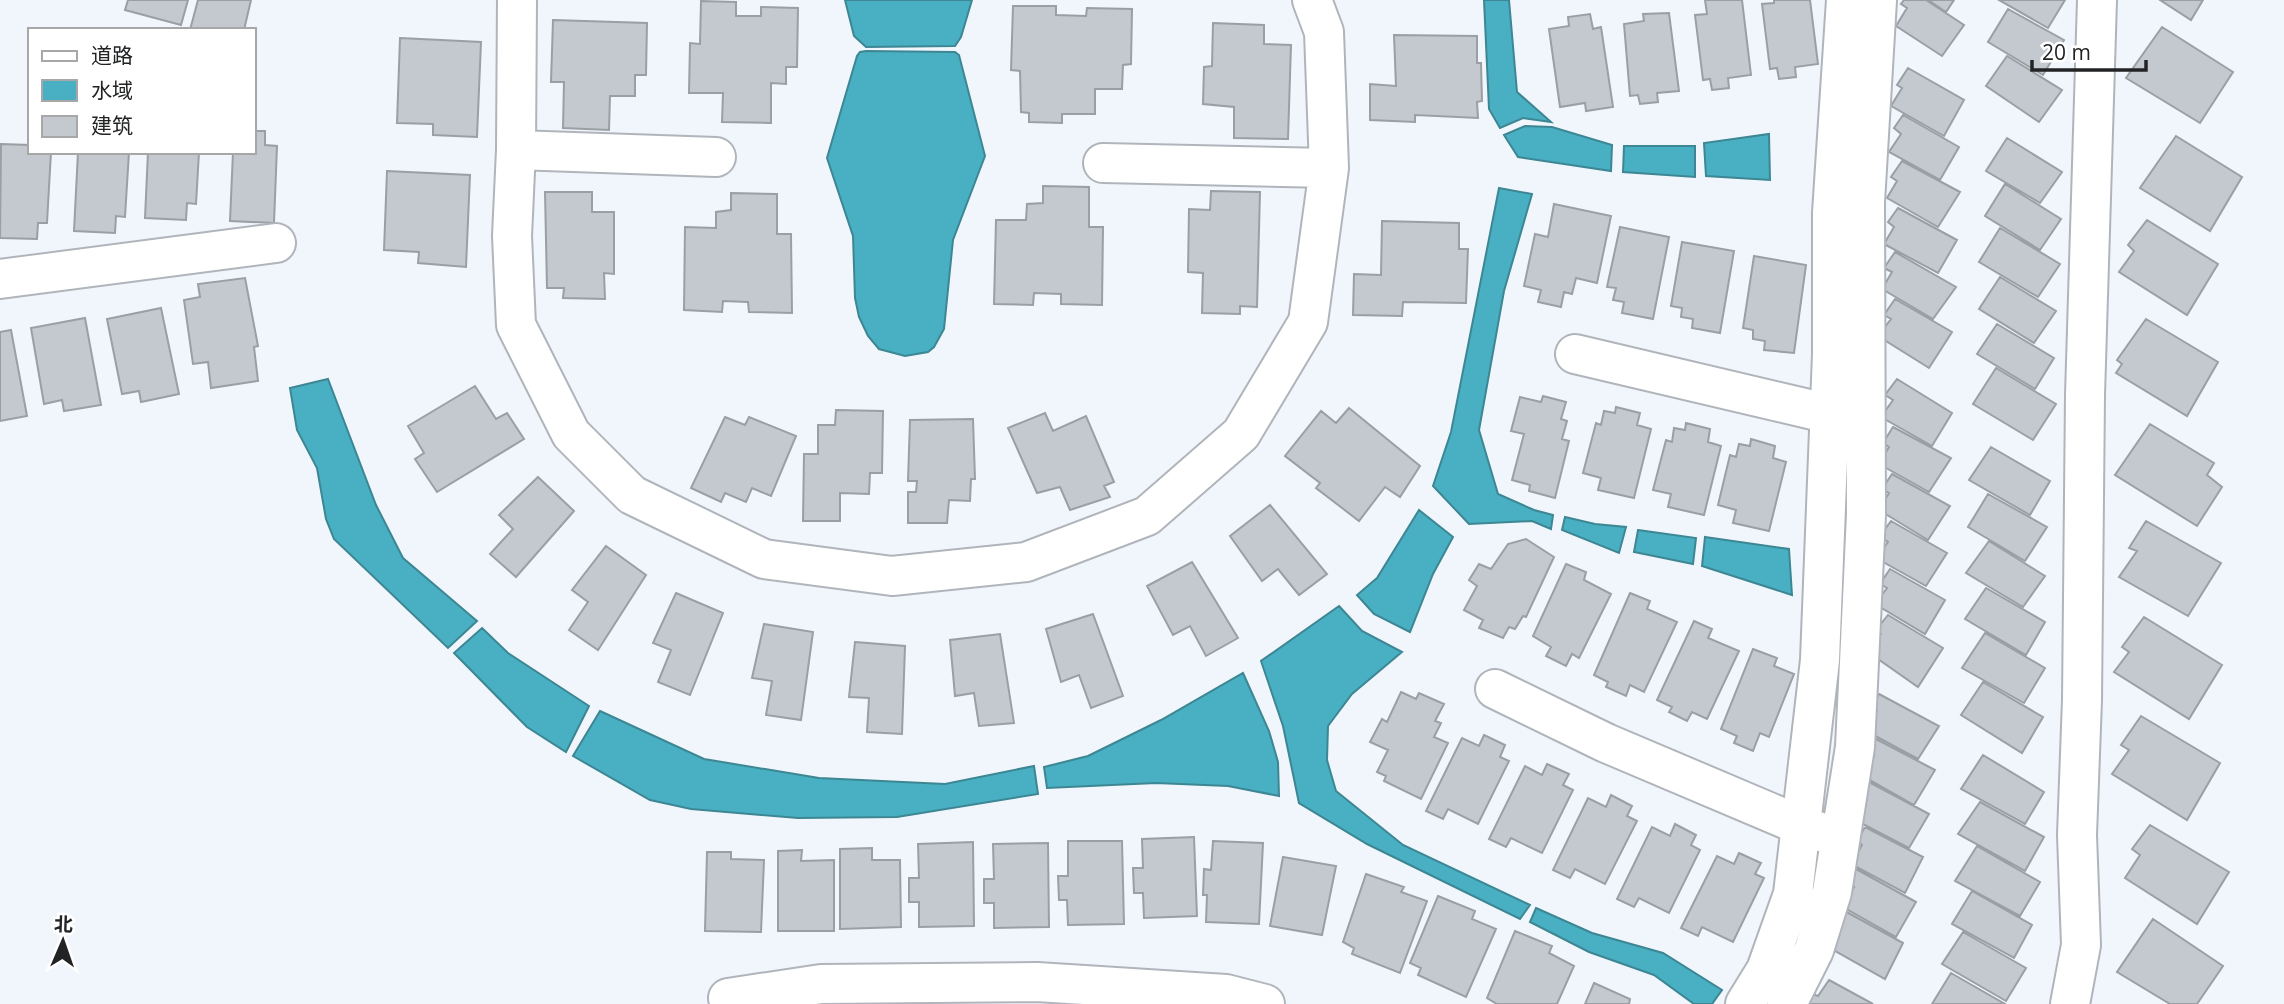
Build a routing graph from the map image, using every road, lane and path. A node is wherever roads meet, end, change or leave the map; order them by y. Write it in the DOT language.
graph roads {
  1 [pos="517,0"];
  2 [pos="1312,0"];
  3 [pos="1846,0"];
  4 [pos="1877,0"];
  5 [pos="2097,0"];
  6 [pos="516,149"];
  7 [pos="716,156"];
  8 [pos="1102,163"];
  9 [pos="1329,168"];
  10 [pos="276,243"];
  11 [pos="0,279"];
  12 [pos="1575,354"];
  13 [pos="1847,414"];
  14 [pos="1495,688"];
  15 [pos="1802,826"];
  16 [pos="1840,837"];
  17 [pos="2081,945"];
  18 [pos="728,998"];
  19 [pos="1265,1004"];
  20 [pos="1745,1004"];
  21 [pos="1787,1004"];
  22 [pos="2070,1004"];
  23 [pos="2088,1004"];
  1 -- 6 [label="street"];
  2 -- 9 [label="street"];
  3 -- 13 [label="street"];
  4 -- 13 [label="street"];
  5 -- 17 [label="street"];
  6 -- 7 [label="street"];
  6 -- 9 [label="street"];
  8 -- 9 [label="street"];
  10 -- 11 [label="street"];
  12 -- 13 [label="street"];
  13 -- 15 [label="street"];
  13 -- 16 [label="street"];
  14 -- 15 [label="street"];
  15 -- 16 [label="street"];
  15 -- 20 [label="street"];
  16 -- 21 [label="street"];
  17 -- 22 [label="street"];
  17 -- 23 [label="street"];
  18 -- 19 [label="street"];
}
